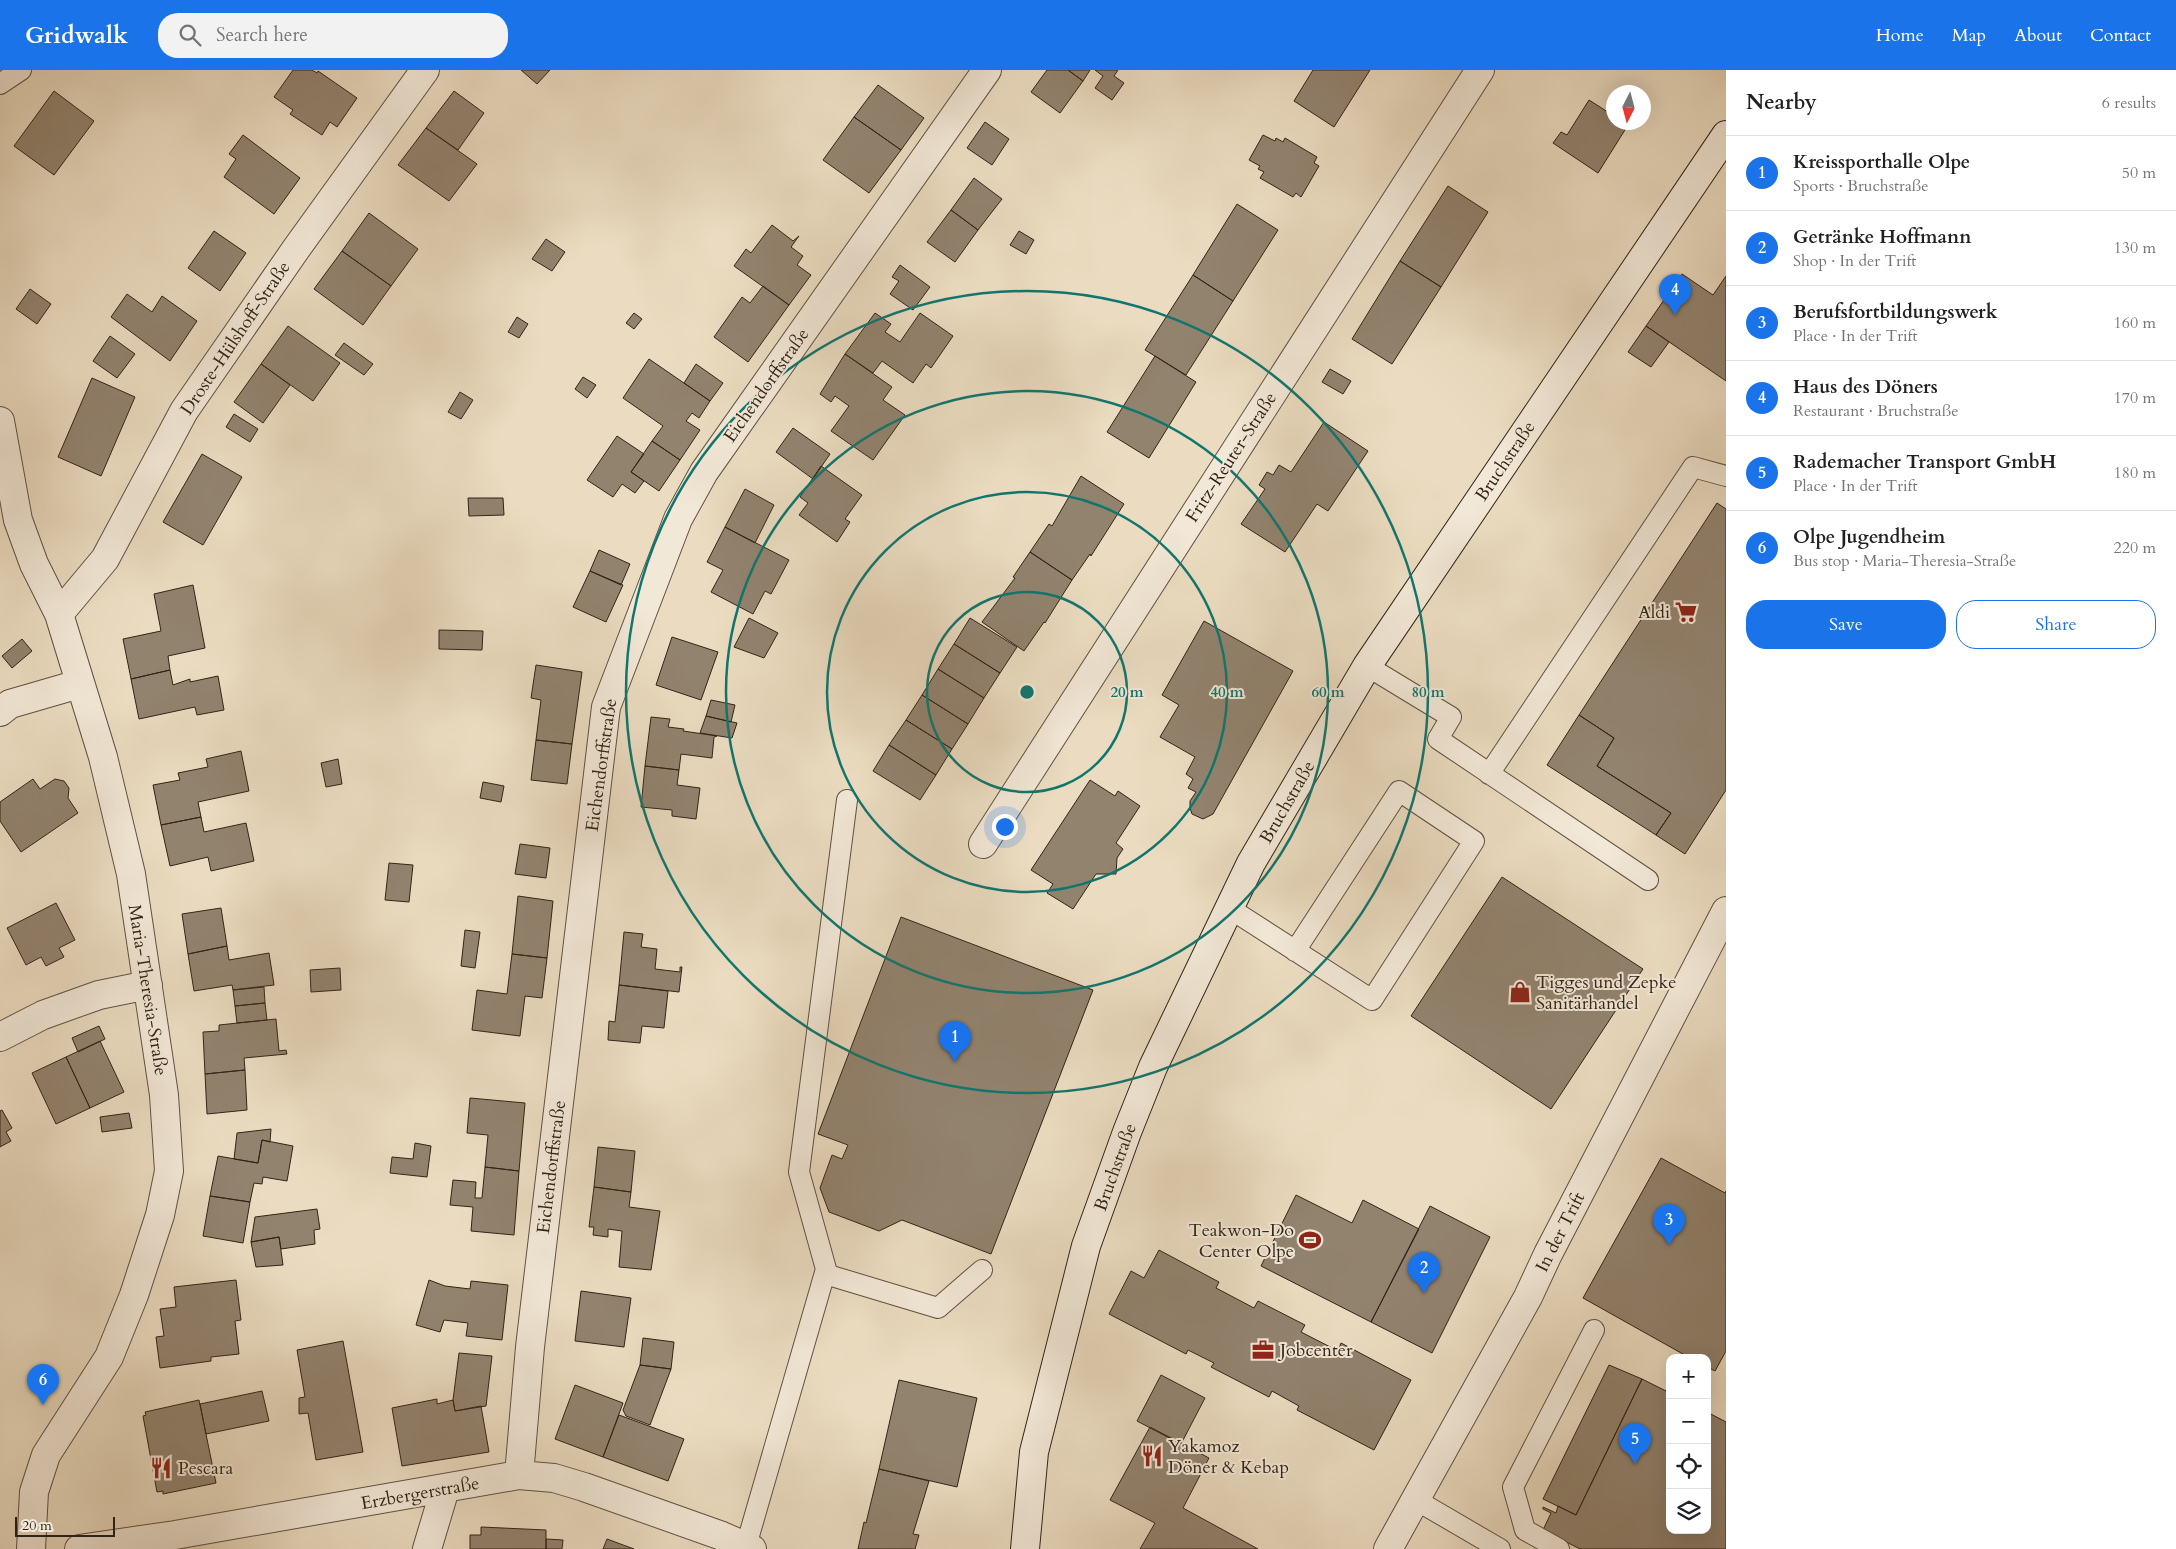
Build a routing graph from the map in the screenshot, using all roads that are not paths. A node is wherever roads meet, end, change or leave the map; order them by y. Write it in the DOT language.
graph roads {
  1 [pos="21,70"];
  2 [pos="425,70"];
  3 [pos="987,70"];
  4 [pos="1480,70"];
  5 [pos="0,84"];
  6 [pos="1726,135"];
  7 [pos="0,421"];
  8 [pos="1726,476"];
  9 [pos="59,614"];
  10 [pos="1367,666"];
  11 [pos="79,684"];
  12 [pos="0,712"];
  13 [pos="1489,774"];
  14 [pos="847,800"];
  15 [pos="983,844"];
  16 [pos="1648,880"];
  17 [pos="1229,908"];
  18 [pos="1726,911"];
  19 [pos="1295,951"];
  20 [pos="148,985"];
  21 [pos="0,1037"];
  22 [pos="982,1270"];
  23 [pos="825,1274"];
  24 [pos="1594,1330"];
  25 [pos="519,1475"];
  26 [pos="445,1489"];
  27 [pos="1416,1500"];
  28 [pos="749,1548"];
  29 [pos="31,1549"];
  30 [pos="79,1549"];
  31 [pos="427,1549"];
  32 [pos="1025,1549"];
  33 [pos="1388,1549"];
  34 [pos="1500,1549"];
  35 [pos="1559,1549"];
  1 -- 5 [label="lane"];
  2 -- 9 [label="street, Droste-Hülshoff-Straße"];
  3 -- 25 [label="street, Eichendorffstraße"];
  4 -- 15 [label="street, Fritz-Reuter-Straße"];
  6 -- 10 [label="street, Bruchstraße"];
  7 -- 9 [label="street, Maria-Theresia-Straße"];
  8 -- 13 [label="lane"];
  9 -- 11 [label="street, Maria-Theresia-Straße"];
  10 -- 13 [label="lane"];
  10 -- 17 [label="street, Bruchstraße"];
  11 -- 12 [label="street"];
  11 -- 20 [label="street, Maria-Theresia-Straße"];
  13 -- 16 [label="lane"];
  14 -- 23 [label="lane"];
  17 -- 19 [label="lane"];
  17 -- 32 [label="street, Bruchstraße"];
  18 -- 27 [label="street, In der Trift"];
  19 -- 19 [label="lane"];
  20 -- 21 [label="street"];
  20 -- 29 [label="street, Maria-Theresia-Straße"];
  22 -- 23 [label="lane"];
  23 -- 28 [label="lane"];
  24 -- 35 [label="lane"];
  25 -- 26 [label="street, Erzbergerstraße"];
  25 -- 28 [label="street, Erzbergerstraße"];
  26 -- 30 [label="street, Erzbergerstraße"];
  26 -- 31 [label="street"];
  27 -- 33 [label="street, In der Trift"];
  27 -- 34 [label="lane"];
}
